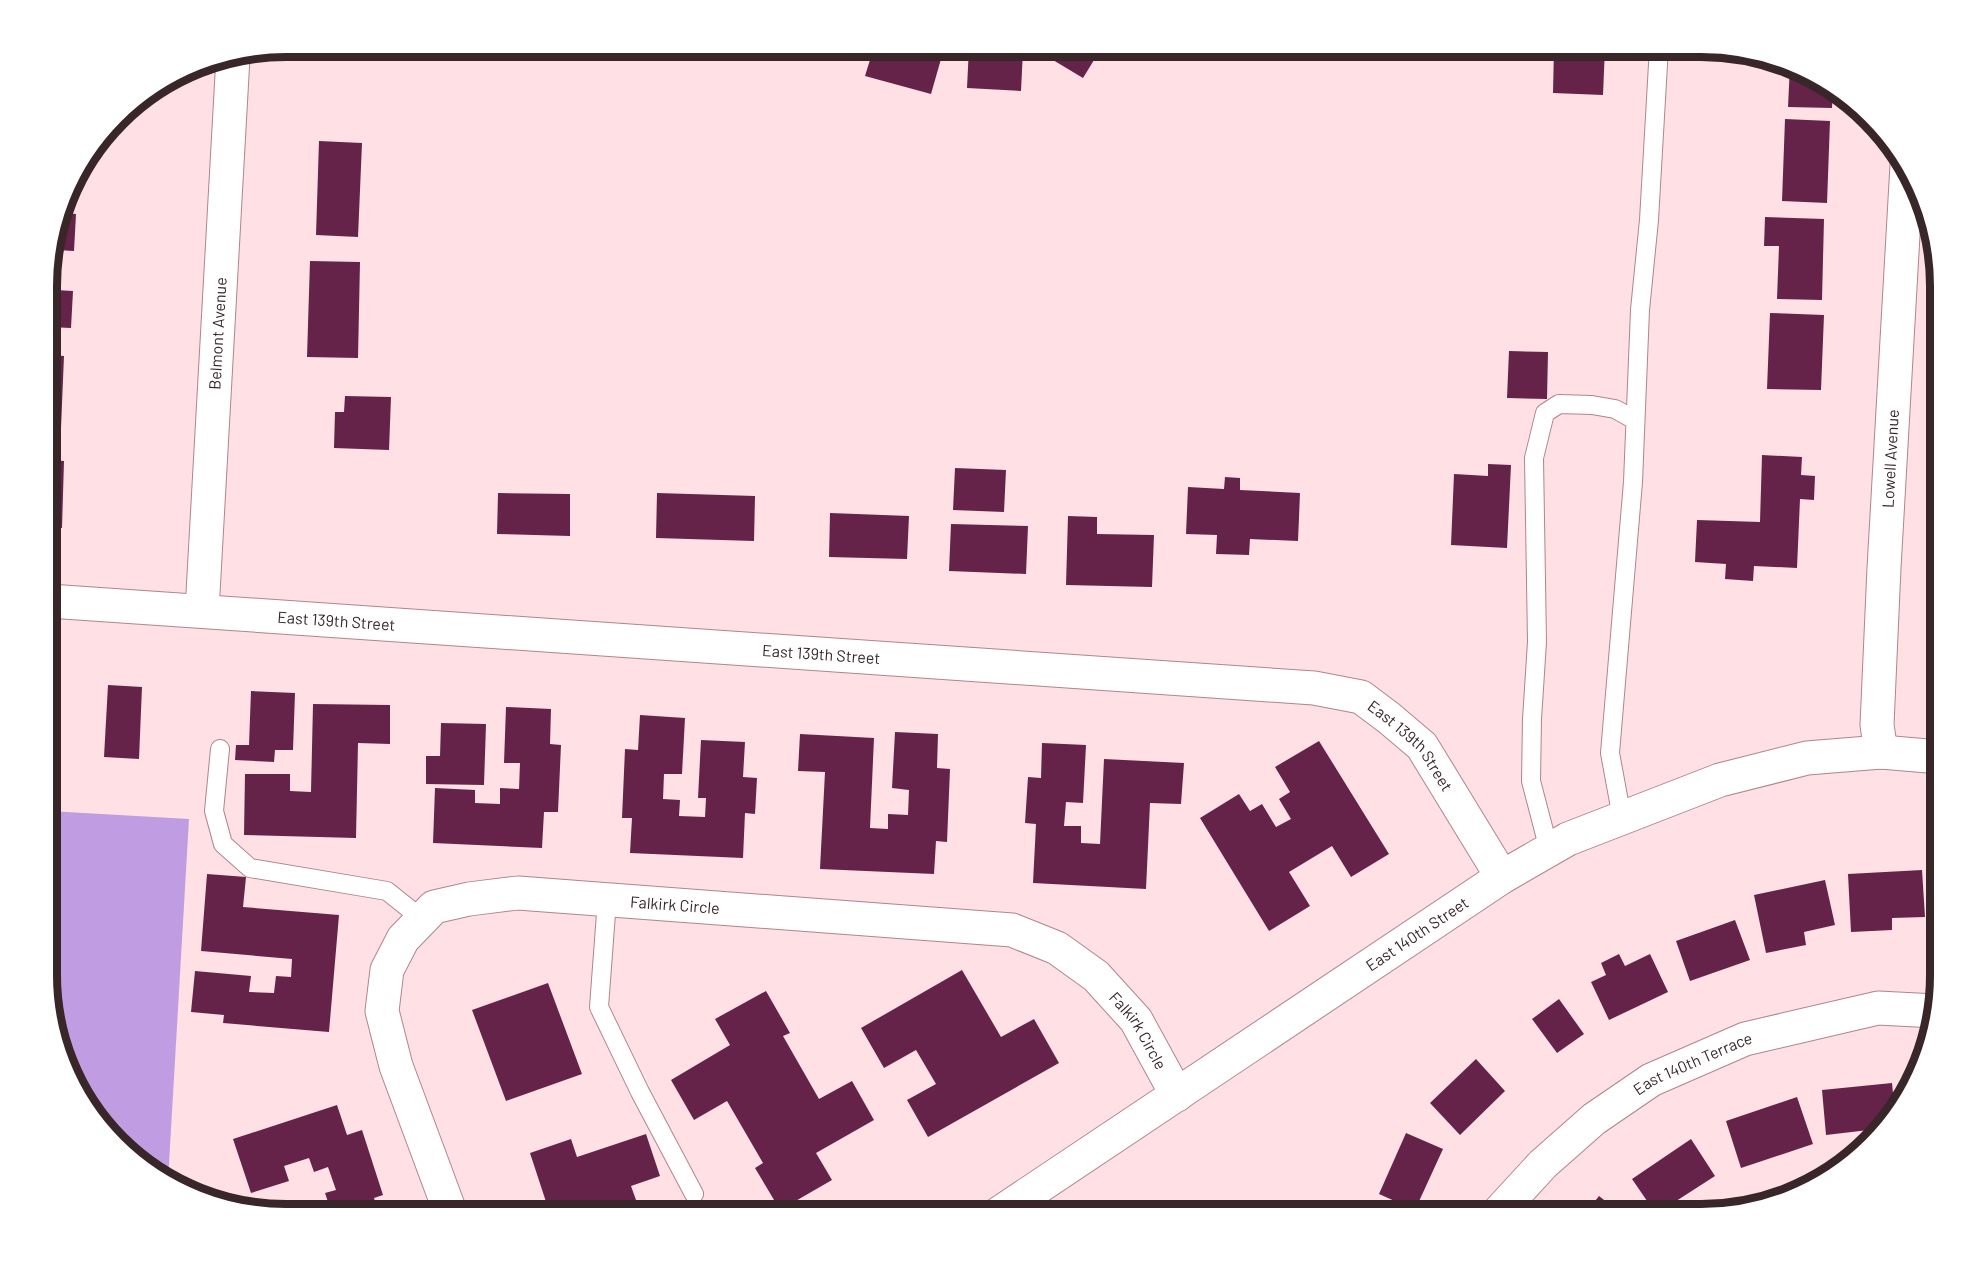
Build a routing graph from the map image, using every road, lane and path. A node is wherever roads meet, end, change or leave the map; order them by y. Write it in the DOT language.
graph roads {
  1 [pos="1658,57"];
  2 [pos="233,63"];
  3 [pos="1906,185"];
  4 [pos="1635,420"];
  5 [pos="57,602"];
  6 [pos="202,612"];
  7 [pos="220,749"];
  8 [pos="1881,752"];
  9 [pos="1930,756"];
  10 [pos="1622,818"];
  11 [pos="1549,850"];
  12 [pos="1502,877"];
  13 [pos="607,900"];
  14 [pos="422,919"];
  15 [pos="1927,1011"];
  16 [pos="1177,1095"];
  17 [pos="694,1194"];
  18 [pos="447,1204"];
  19 [pos="1013,1204"];
  20 [pos="1506,1204"];
  1 -- 4 [label="lane"];
  2 -- 6 [label="street, Belmont Avenue"];
  3 -- 8 [label="street, Lowell Avenue"];
  4 -- 10 [label="lane"];
  4 -- 11 [label="lane"];
  5 -- 6 [label="street, East 139th Street"];
  6 -- 12 [label="street, East 139th Street"];
  7 -- 14 [label="lane"];
  8 -- 9 [label="street"];
  8 -- 10 [label="street, East 140th Street"];
  10 -- 11 [label="street, East 140th Street"];
  11 -- 12 [label="street, East 140th Street"];
  12 -- 16 [label="street, East 140th Street"];
  13 -- 14 [label="street, Falkirk Circle"];
  13 -- 16 [label="street, Falkirk Circle"];
  13 -- 17 [label="lane"];
  14 -- 18 [label="street, Falkirk Circle"];
  15 -- 20 [label="street, East 140th Terrace"];
  16 -- 19 [label="street, East 140th Street"];
}
